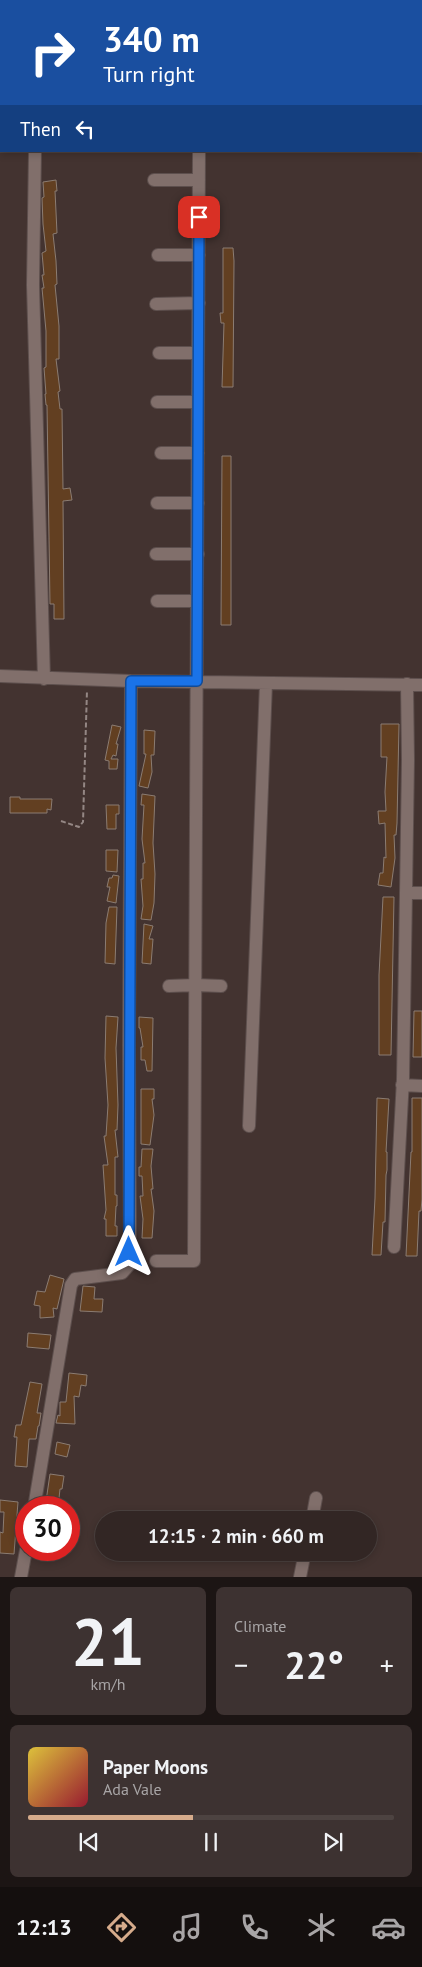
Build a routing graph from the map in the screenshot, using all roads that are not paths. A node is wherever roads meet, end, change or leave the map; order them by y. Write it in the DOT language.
graph roads {
  1 [pos="35,152"];
  2 [pos="199,152"];
  3 [pos="154,180"];
  4 [pos="199,180"];
  5 [pos="199,254"];
  6 [pos="158,255"];
  7 [pos="199,303"];
  8 [pos="156,304"];
  9 [pos="159,353"];
  10 [pos="198,353"];
  11 [pos="157,402"];
  12 [pos="198,402"];
  13 [pos="161,452"];
  14 [pos="198,452"];
  15 [pos="157,503"];
  16 [pos="198,503"];
  17 [pos="156,554"];
  18 [pos="198,554"];
  19 [pos="158,601"];
  20 [pos="197,601"];
  21 [pos="0,676"];
  22 [pos="44,679"];
  23 [pos="131,681"];
  24 [pos="197,681"];
  25 [pos="266,683"];
  26 [pos="407,684"];
  27 [pos="422,685"];
  28 [pos="406,893"];
  29 [pos="422,893"];
  30 [pos="196,985"];
  31 [pos="169,986"];
  32 [pos="222,986"];
  33 [pos="402,1086"];
  34 [pos="422,1086"];
  35 [pos="249,1126"];
  36 [pos="394,1247"];
  37 [pos="156,1261"];
  38 [pos="36,1496"];
  39 [pos="316,1498"];
  40 [pos="314,1511"];
  41 [pos="24,1561"];
  42 [pos="303,1561"];
  43 [pos="21,1577"];
  44 [pos="300,1577"];
  1 -- 22 [label="street"];
  2 -- 4 [label="street"];
  3 -- 4 [label="street"];
  4 -- 5 [label="street"];
  5 -- 6 [label="street"];
  5 -- 7 [label="street"];
  7 -- 8 [label="street"];
  7 -- 10 [label="street"];
  9 -- 10 [label="street"];
  10 -- 12 [label="street"];
  11 -- 12 [label="street"];
  12 -- 14 [label="street"];
  13 -- 14 [label="street"];
  14 -- 16 [label="street"];
  15 -- 16 [label="street"];
  16 -- 18 [label="street"];
  17 -- 18 [label="street"];
  18 -- 20 [label="street"];
  19 -- 20 [label="street"];
  20 -- 24 [label="street"];
  21 -- 22 [label="street"];
  22 -- 23 [label="street"];
  23 -- 24 [label="street"];
  23 -- 38 [label="street"];
  24 -- 25 [label="street"];
  24 -- 30 [label="street"];
  25 -- 26 [label="street"];
  25 -- 35 [label="street"];
  26 -- 27 [label="street"];
  26 -- 28 [label="street"];
  28 -- 29 [label="street"];
  28 -- 33 [label="street"];
  30 -- 31 [label="street"];
  30 -- 32 [label="street"];
  30 -- 37 [label="street"];
  33 -- 34 [label="street"];
  33 -- 36 [label="street"];
  39 -- 40 [label="street"];
  41 -- 43 [label="street"];
  42 -- 44 [label="street"];
}
